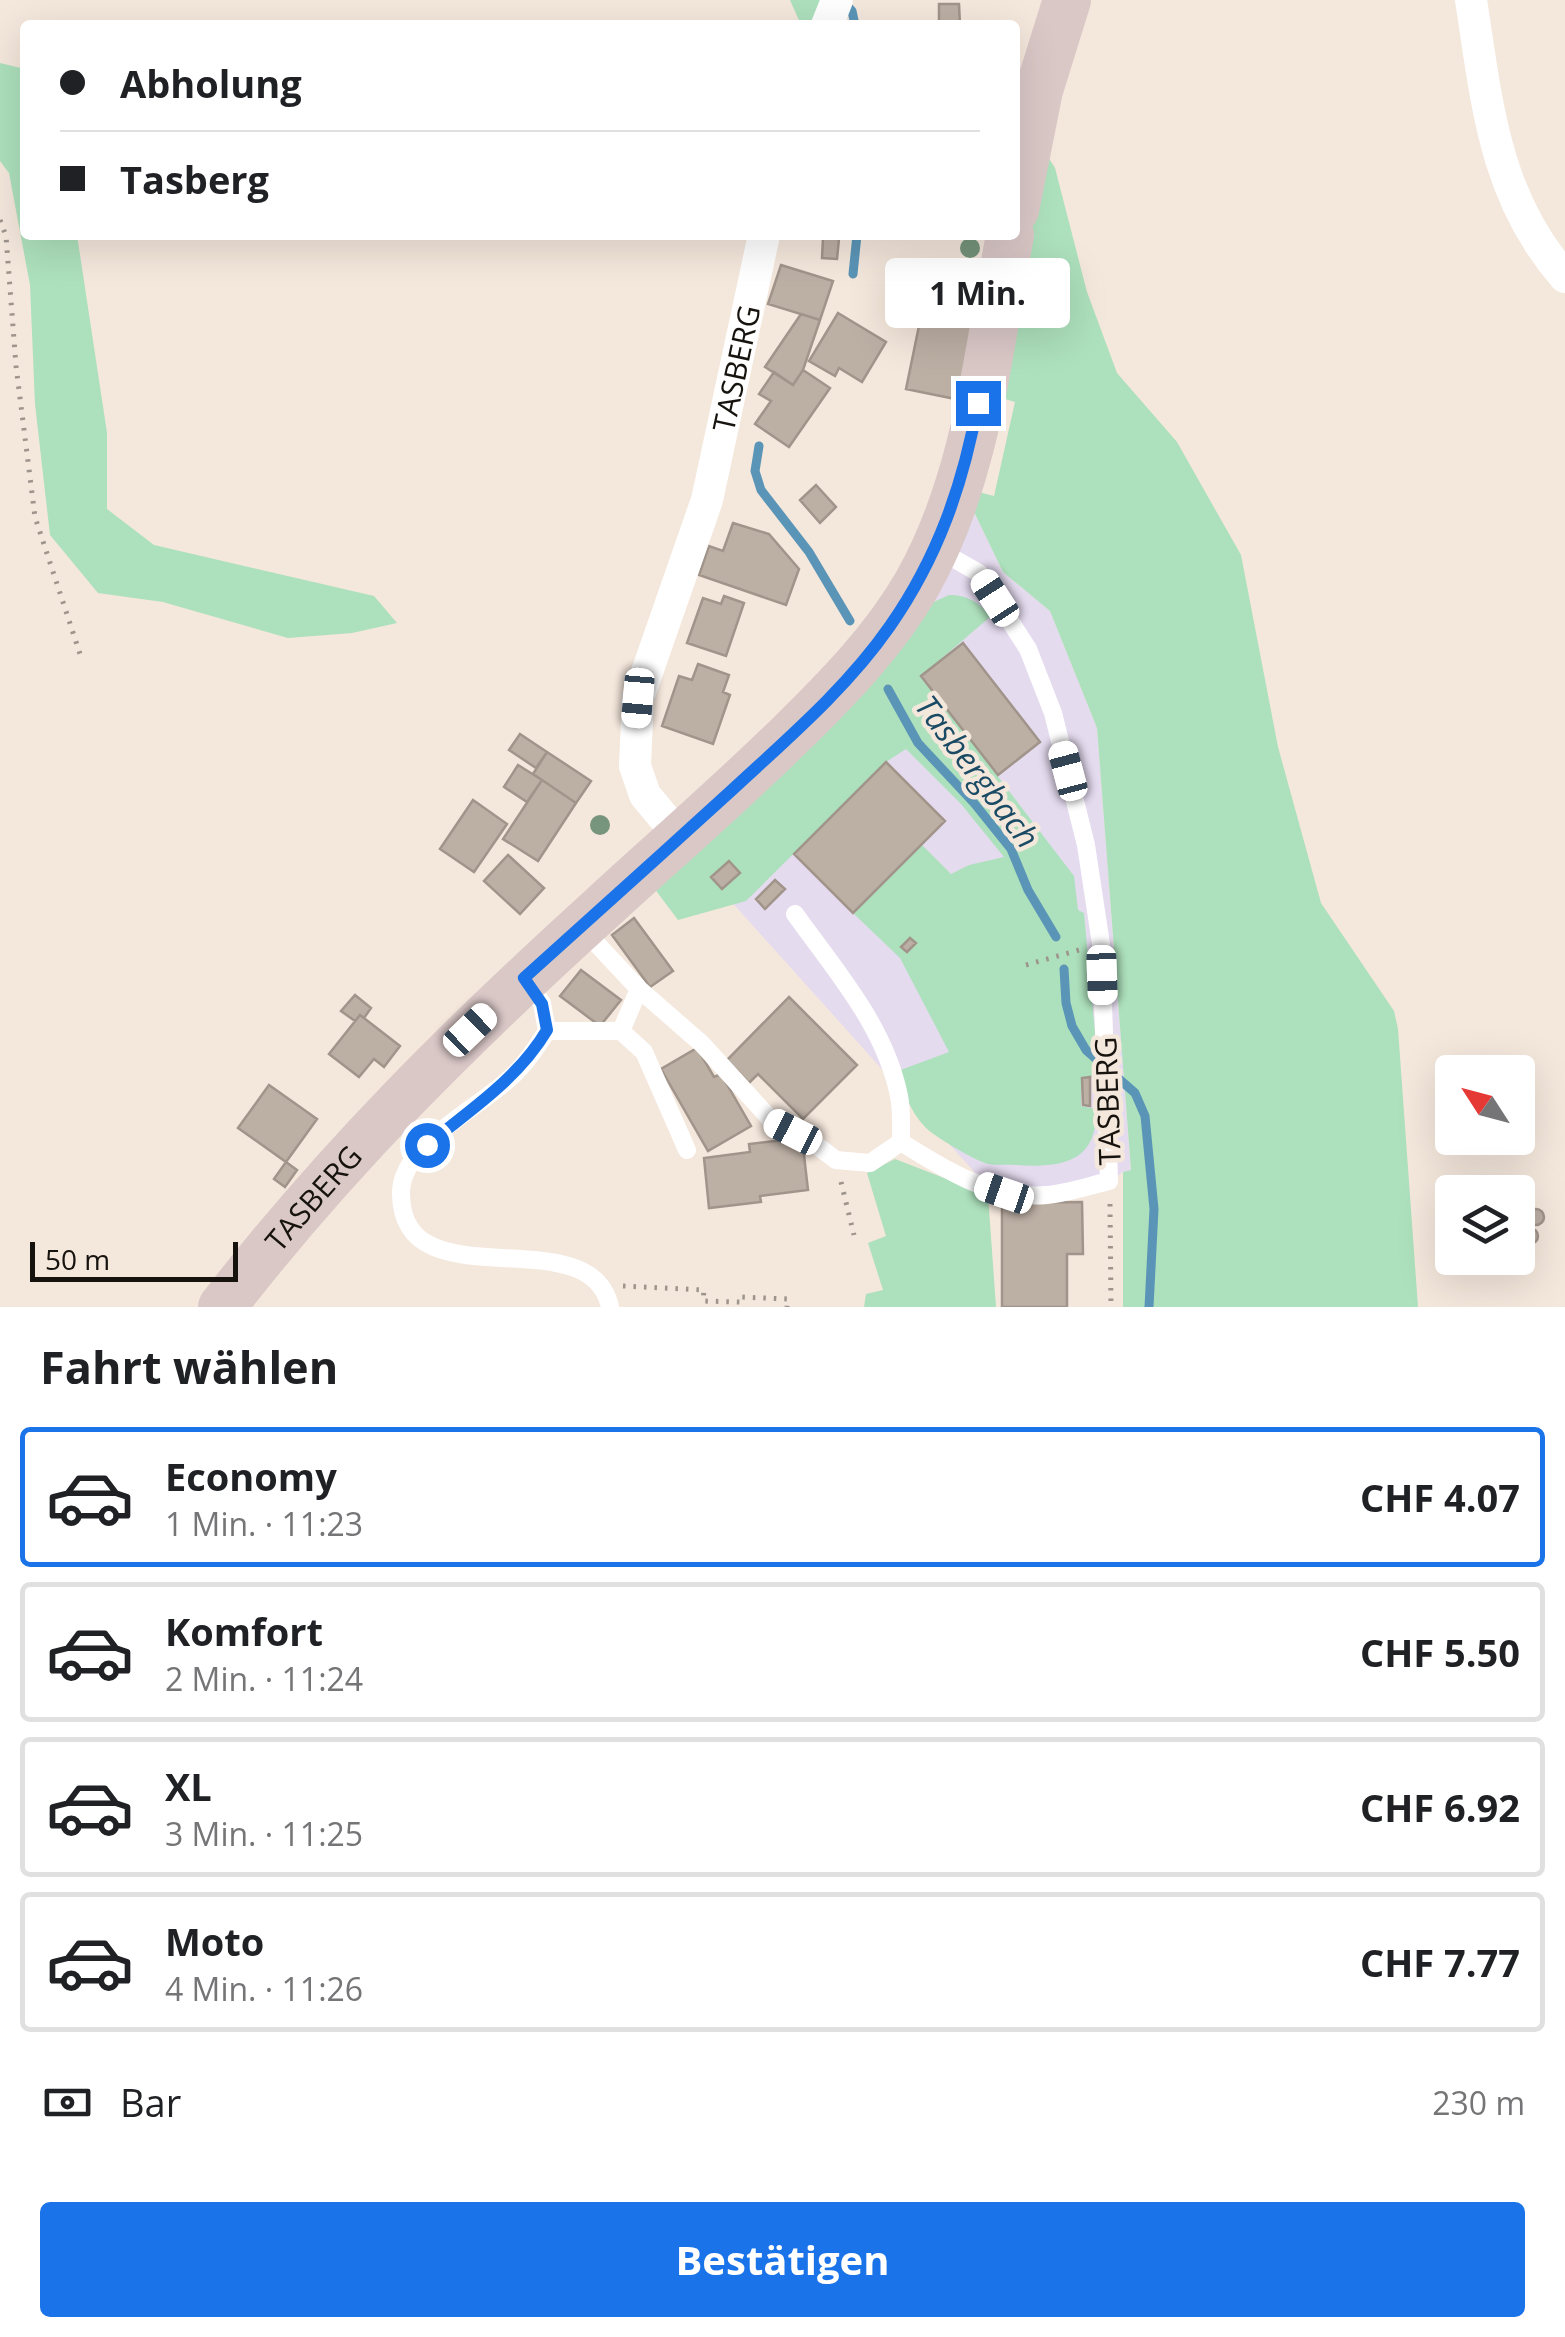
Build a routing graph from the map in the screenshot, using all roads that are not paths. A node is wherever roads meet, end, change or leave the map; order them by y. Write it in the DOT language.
graph roads {
  1 [pos="1068,0"];
  2 [pos="1471,0"];
  3 [pos="1020,184"];
  4 [pos="763,240"];
  5 [pos="1009,240"];
  6 [pos="1565,278"];
  7 [pos="935,548"];
  8 [pos="680,837"];
  9 [pos="795,914"];
  10 [pos="581,927"];
  11 [pos="524,978"];
  12 [pos="639,989"];
  13 [pos="547,1030"];
  14 [pos="621,1031"];
  15 [pos="902,1142"];
  16 [pos="687,1150"];
  17 [pos="609,1300"];
  18 [pos="222,1307"];
  1 -- 3 [label="main road"];
  2 -- 6 [label="street"];
  4 -- 8 [label="street, TASBERG"];
  5 -- 7 [label="main road, TASBERG"];
  7 -- 8 [label="main road, TASBERG"];
  7 -- 15 [label="lane, TASBERG"];
  8 -- 10 [label="main road, TASBERG"];
  9 -- 15 [label="lane"];
  10 -- 11 [label="main road, TASBERG"];
  10 -- 12 [label="lane"];
  11 -- 13 [label="lane"];
  11 -- 18 [label="main road, TASBERG"];
  12 -- 14 [label="lane"];
  12 -- 15 [label="lane"];
  13 -- 14 [label="lane"];
  13 -- 17 [label="lane"];
  14 -- 16 [label="lane"];
}
